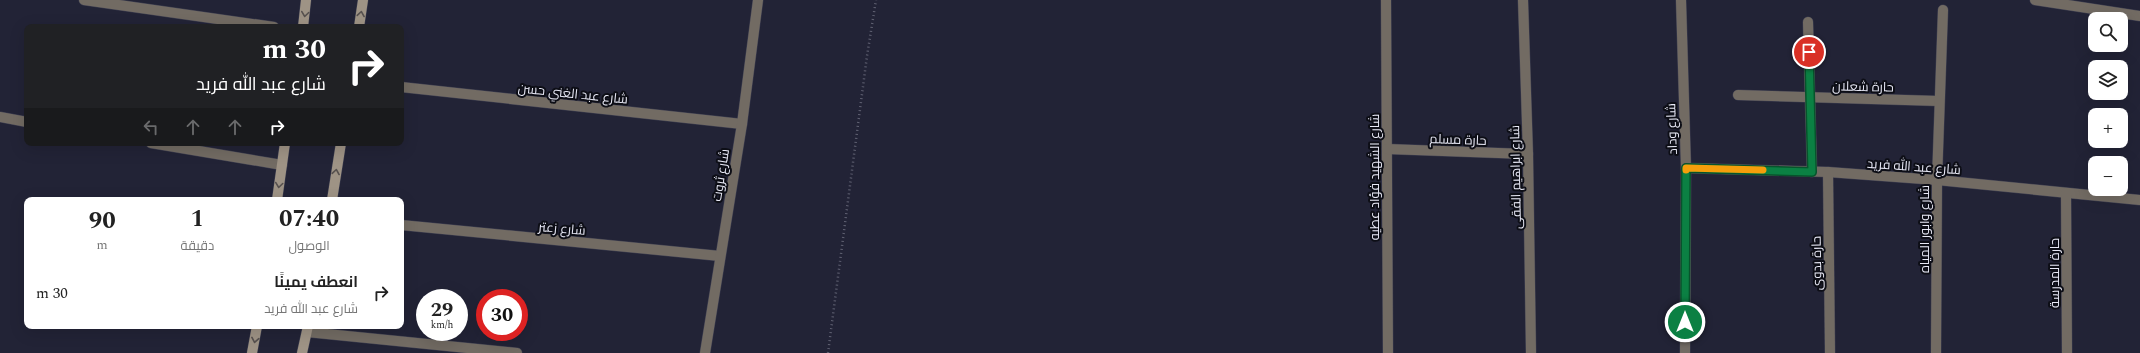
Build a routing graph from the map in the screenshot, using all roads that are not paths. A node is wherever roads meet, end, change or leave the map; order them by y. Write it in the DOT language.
graph roads {
  1 [pos="84,0"];
  2 [pos="306,0"];
  3 [pos="363,0"];
  4 [pos="758,0"];
  5 [pos="1386,0"];
  6 [pos="1523,0"];
  7 [pos="1681,0"];
  8 [pos="2035,0"];
  9 [pos="1943,10"];
  10 [pos="2140,16"];
  11 [pos="1808,22"];
  12 [pos="253,24"];
  13 [pos="303,24"];
  14 [pos="359,24"];
  15 [pos="404,88"];
  16 [pos="1738,95"];
  17 [pos="1810,97"];
  18 [pos="1939,101"];
  19 [pos="0,117"];
  20 [pos="24,121"];
  21 [pos="742,124"];
  22 [pos="169,146"];
  23 [pos="285,146"];
  24 [pos="341,146"];
  25 [pos="1387,149"];
  26 [pos="1528,154"];
  27 [pos="282,165"];
  28 [pos="1686,168"];
  29 [pos="1812,172"];
  30 [pos="1828,172"];
  31 [pos="1937,180"];
  32 [pos="2066,193"];
  33 [pos="277,197"];
  34 [pos="332,197"];
  35 [pos="2140,200"];
  36 [pos="404,225"];
  37 [pos="720,256"];
  38 [pos="256,329"];
  39 [pos="307,329"];
  40 [pos="252,353"];
  41 [pos="302,353"];
  42 [pos="518,353"];
  43 [pos="705,353"];
  44 [pos="1388,353"];
  45 [pos="1531,353"];
  46 [pos="1685,353"];
  47 [pos="1830,353"];
  48 [pos="1936,353"];
  49 [pos="2067,353"];
  1 -- 12 [label="street"];
  2 -- 13 [label="main road, one-way"];
  14 -- 3 [label="main road, one-way"];
  4 -- 21 [label="street, شارع ثروت"];
  5 -- 25 [label="street, شارع الشهيد فؤاد عطيه"];
  6 -- 26 [label="street, شارع ابراهيم الفقى"];
  7 -- 28 [label="street, شارع وداد"];
  8 -- 10 [label="street"];
  9 -- 18 [label="street, شارع وابور المياه"];
  11 -- 17 [label="street"];
  15 -- 21 [label="street, شارع عبد الغني حسن"];
  16 -- 17 [label="street, حارة شعلان"];
  17 -- 18 [label="street, حارة شعلان"];
  17 -- 29 [label="street"];
  18 -- 31 [label="street, شارع وابور المياه"];
  19 -- 20 [label="street"];
  21 -- 37 [label="street, شارع ثروت"];
  22 -- 27 [label="street"];
  23 -- 27 [label="main road"];
  34 -- 24 [label="main road, one-way"];
  25 -- 26 [label="street, حارة مسلم"];
  25 -- 44 [label="street, شارع الشهيد فؤاد عطيه"];
  26 -- 45 [label="street, شارع ابراهيم الفقى"];
  27 -- 33 [label="main road, one-way"];
  28 -- 29 [label="street, شارع عبد الله فريد"];
  28 -- 46 [label="street, شارع وداد"];
  29 -- 30 [label="street, شارع عبد الله فريد"];
  30 -- 31 [label="street, شارع عبد الله فريد"];
  30 -- 47 [label="street, حارة بدوى"];
  31 -- 32 [label="street, شارع عبد الله فريد"];
  31 -- 48 [label="street, شارع وابور المياه"];
  32 -- 35 [label="street, شارع عبد الله فريد"];
  32 -- 49 [label="street, حارة المدرسة"];
  36 -- 37 [label="street, شارع زعتر"];
  37 -- 43 [label="street, شارع ثروت"];
  38 -- 40 [label="main road, one-way"];
  39 -- 41 [label="main road"];
  39 -- 42 [label="street"];
}
